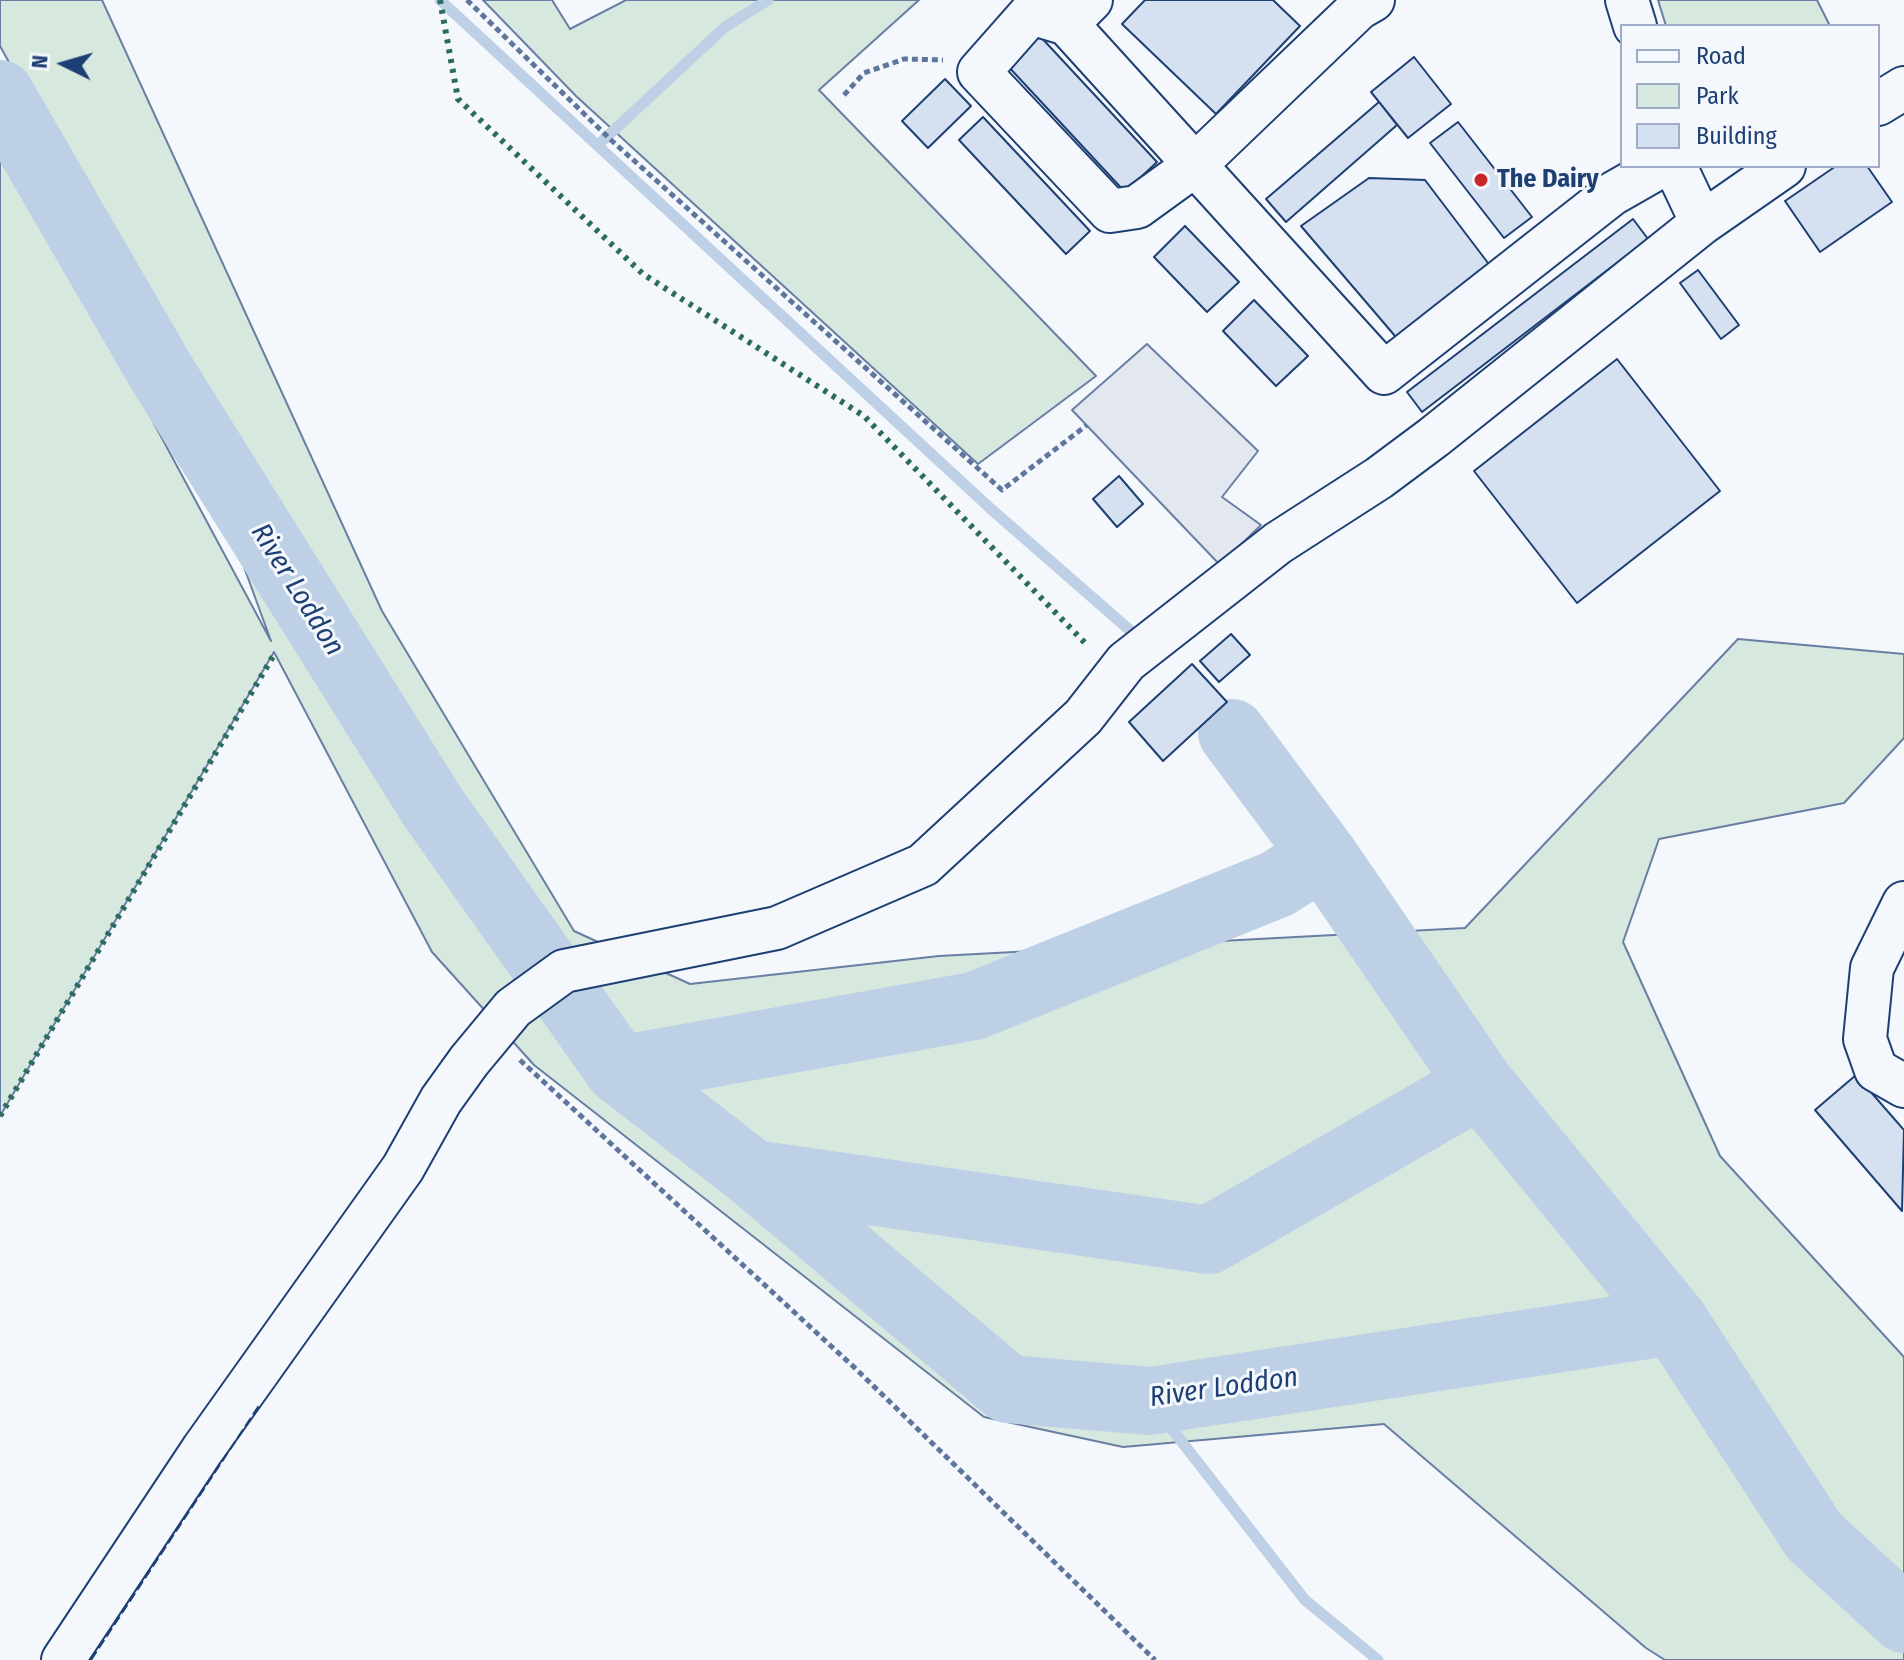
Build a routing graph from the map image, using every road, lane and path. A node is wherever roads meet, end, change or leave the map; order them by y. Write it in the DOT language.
graph roads {
  1 [pos="467,0"];
  2 [pos="1373,0"];
  3 [pos="1627,0"];
  4 [pos="1079,12"];
  5 [pos="1634,24"];
  6 [pos="979,72"];
  7 [pos="1904,88"];
  8 [pos="844,95"];
  9 [pos="1880,103"];
  10 [pos="1195,165"];
  11 [pos="1658,168"];
  12 [pos="1676,168"];
  13 [pos="1781,168"];
  14 [pos="1702,223"];
  15 [pos="1087,425"];
  16 [pos="1904,903"];
  17 [pos="506,1016"];
  18 [pos="1904,1086"];
  19 [pos="63,1660"];
  20 [pos="1155,1660"];
  1 -- 15 [label="path"];
  2 -- 10 [label="lane"];
  3 -- 5 [label="lane"];
  4 -- 6 [label="lane"];
  4 -- 10 [label="lane"];
  6 -- 8 [label="path"];
  6 -- 10 [label="lane"];
  7 -- 9 [label="lane"];
  10 -- 11 [label="lane"];
  12 -- 14 [label="lane"];
  13 -- 14 [label="lane"];
  14 -- 17 [label="lane"];
  16 -- 18 [label="lane"];
  17 -- 19 [label="lane"];
  17 -- 20 [label="path"];
}
